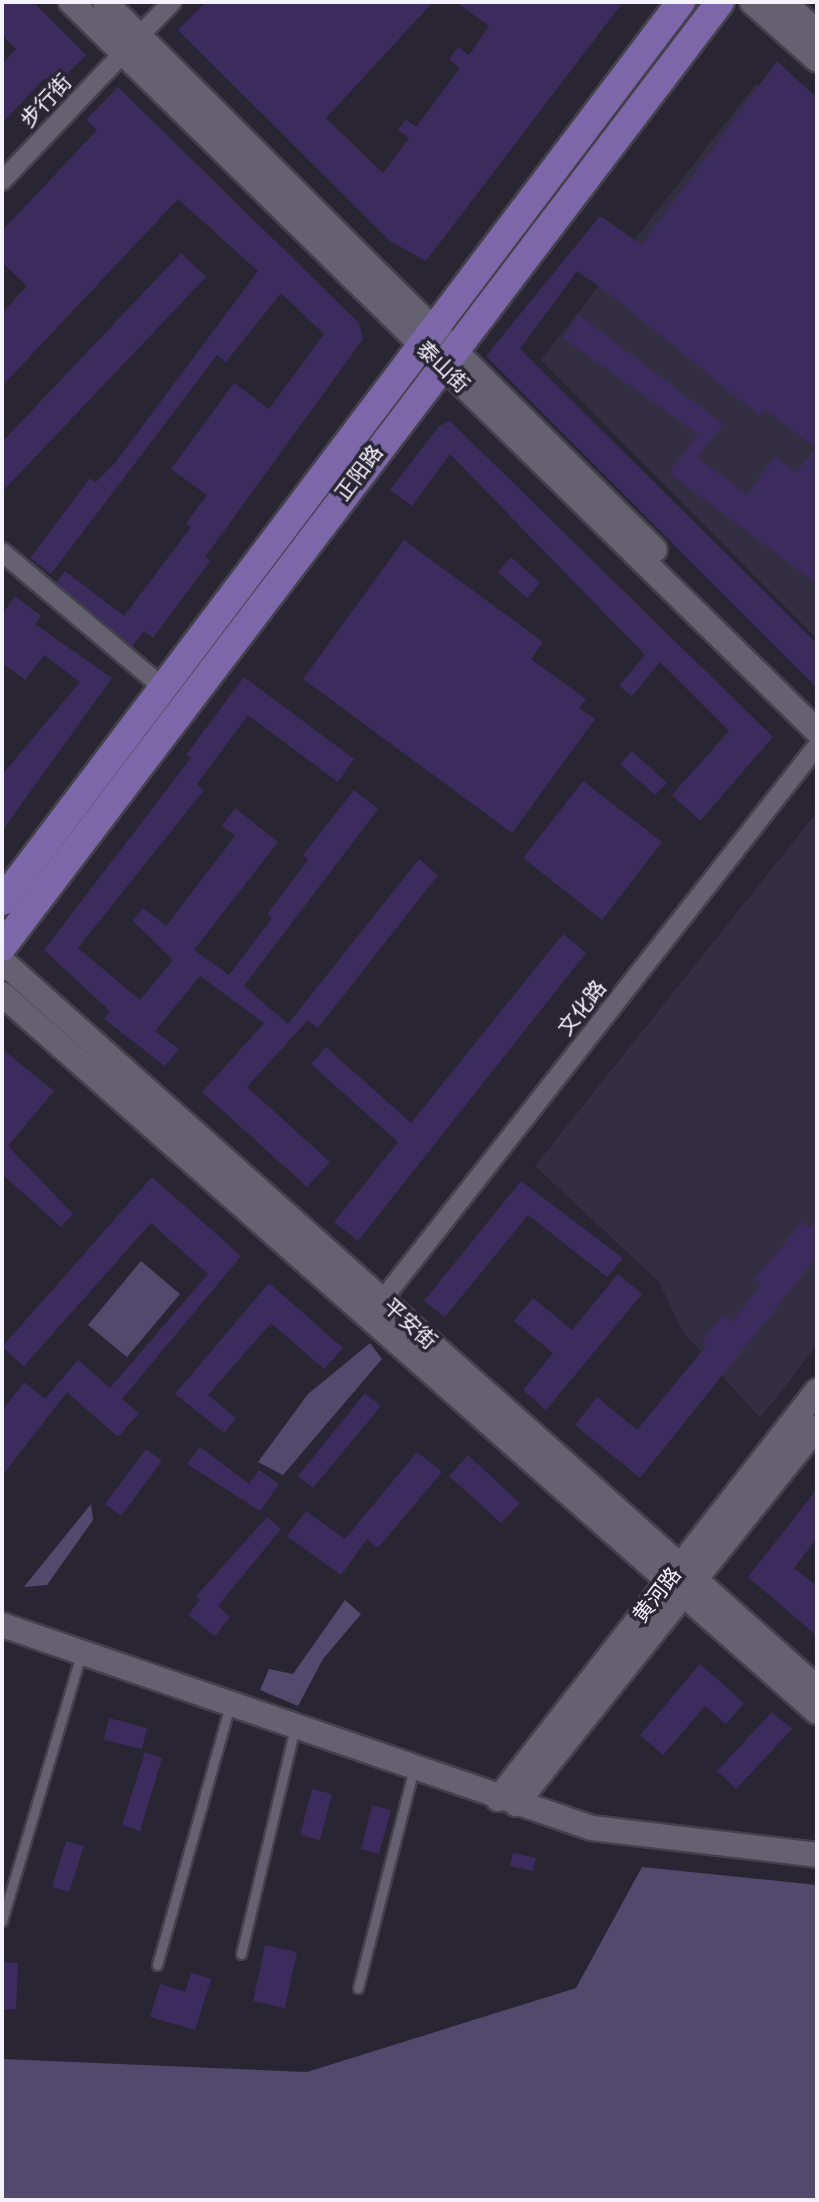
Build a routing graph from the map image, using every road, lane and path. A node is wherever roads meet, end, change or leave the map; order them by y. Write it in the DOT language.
graph roads {
  1 [pos="71,2"];
  2 [pos="105,2"];
  3 [pos="172,2"];
  4 [pos="681,2"];
  5 [pos="720,2"];
  6 [pos="752,2"];
  7 [pos="784,2"];
  8 [pos="817,32"];
  9 [pos="140,35"];
  10 [pos="122,53"];
  11 [pos="817,61"];
  12 [pos="2,181"];
  13 [pos="438,346"];
  14 [pos="2,552"];
  15 [pos="166,690"];
  16 [pos="817,716"];
  17 [pos="817,732"];
  18 [pos="817,746"];
  19 [pos="2,901"];
  20 [pos="2,947"];
  21 [pos="2,961"];
  22 [pos="2,994"];
  23 [pos="383,1299"];
  24 [pos="817,1391"];
  25 [pos="817,1427"];
  26 [pos="681,1581"];
  27 [pos="2,1625"];
  28 [pos="82,1652"];
  29 [pos="817,1688"];
  30 [pos="230,1703"];
  31 [pos="817,1712"];
  32 [pos="295,1726"];
  33 [pos="414,1767"];
  34 [pos="507,1802"];
  35 [pos="817,1855"];
  36 [pos="2,1921"];
  37 [pos="241,1954"];
  38 [pos="158,1965"];
  39 [pos="358,1988"];
  1 -- 10 [label="main road, 泰山街"];
  2 -- 9 [label="main road, 泰山街"];
  3 -- 9 [label="street"];
  4 -- 13 [label="main road, 正阳路"];
  5 -- 13 [label="main road, 正阳路"];
  6 -- 11 [label="main road"];
  7 -- 8 [label="main road"];
  9 -- 13 [label="main road, 泰山街"];
  10 -- 12 [label="street, 步行街"];
  10 -- 13 [label="main road, 泰山街"];
  13 -- 15 [label="main road, 正阳路"];
  13 -- 16 [label="main road, 泰山街"];
  13 -- 17 [label="main road, 泰山街"];
  13 -- 20 [label="main road, 正阳路"];
  14 -- 15 [label="street"];
  15 -- 19 [label="main road, 正阳路"];
  18 -- 23 [label="street, 文化路"];
  21 -- 23 [label="main road, 平安街"];
  22 -- 26 [label="main road, 平安街"];
  23 -- 26 [label="main road, 平安街"];
  24 -- 26 [label="main road, 黄河路"];
  25 -- 26 [label="main road, 黄河路"];
  26 -- 29 [label="main road, 平安街"];
  26 -- 31 [label="main road, 平安街"];
  26 -- 34 [label="main road, 黄河路"];
  27 -- 28 [label="main road"];
  28 -- 30 [label="main road"];
  28 -- 36 [label="lane"];
  30 -- 32 [label="main road"];
  30 -- 38 [label="lane"];
  32 -- 33 [label="main road"];
  32 -- 37 [label="lane"];
  33 -- 34 [label="main road"];
  33 -- 39 [label="lane"];
  34 -- 35 [label="main road"];
}
